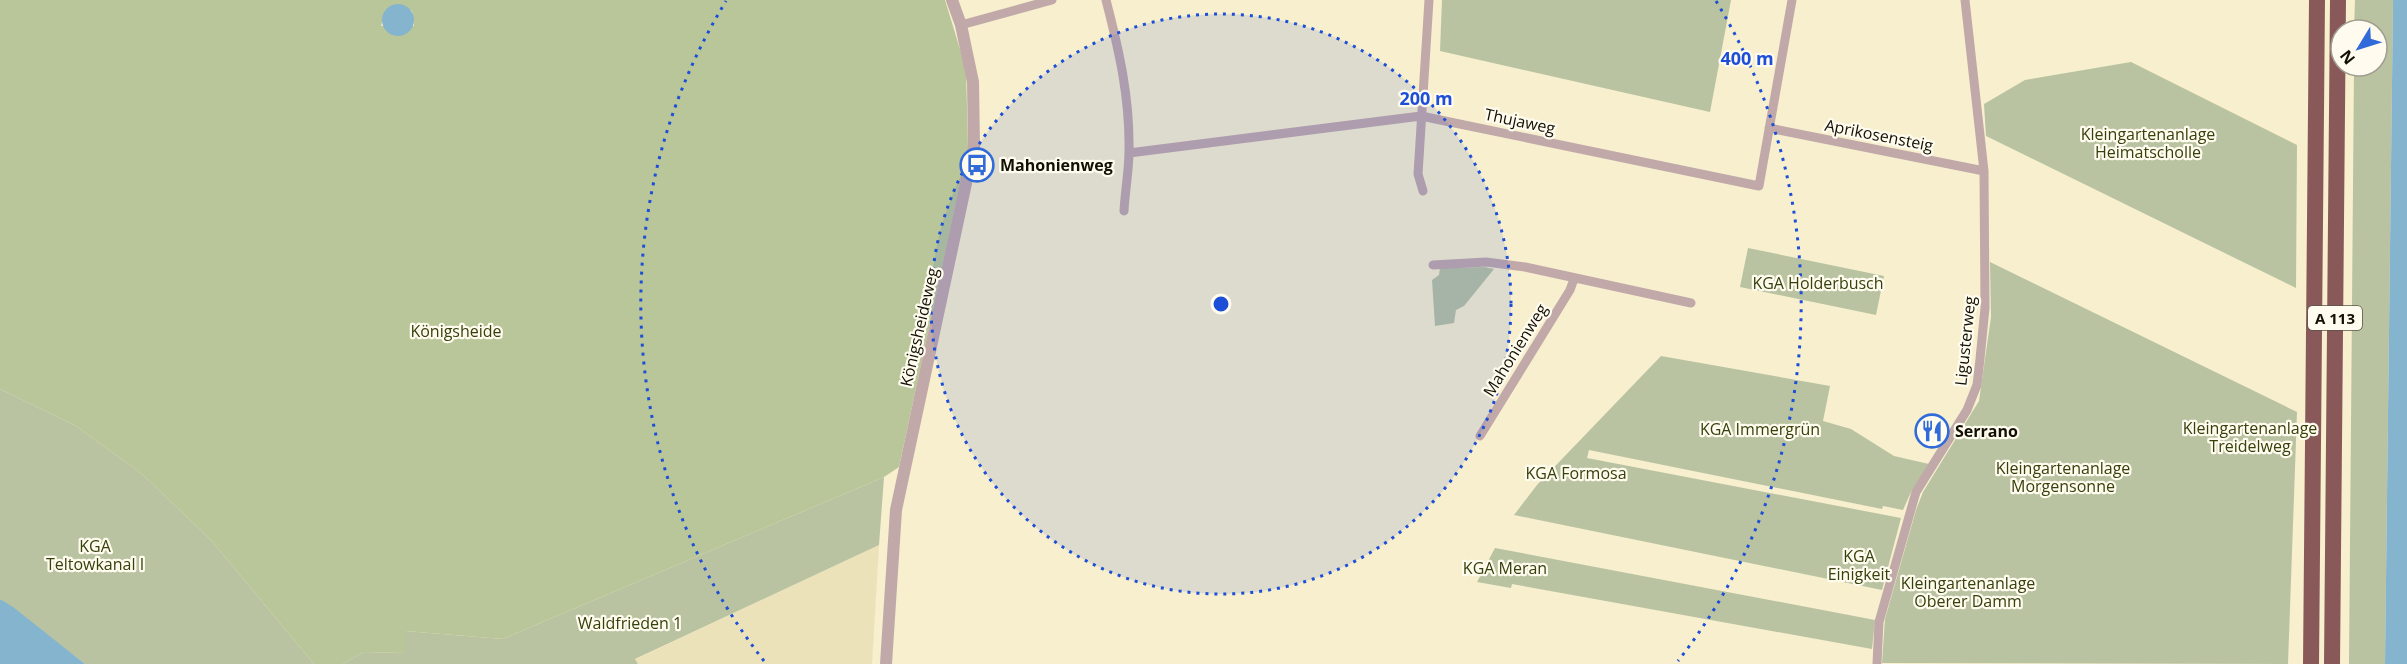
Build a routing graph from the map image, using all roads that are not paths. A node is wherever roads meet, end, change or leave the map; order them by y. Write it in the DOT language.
graph roads {
  1 [pos="952,0"];
  2 [pos="1052,0"];
  3 [pos="1106,0"];
  4 [pos="1429,0"];
  5 [pos="1792,0"];
  6 [pos="1965,0"];
  7 [pos="2317,0"];
  8 [pos="2338,0"];
  9 [pos="961,25"];
  10 [pos="1421,116"];
  11 [pos="1768,128"];
  12 [pos="1130,153"];
  13 [pos="1984,171"];
  14 [pos="1423,191"];
  15 [pos="1124,211"];
  16 [pos="1433,265"];
  17 [pos="1574,279"];
  18 [pos="1691,303"];
  19 [pos="1480,436"];
  20 [pos="886,664"];
  21 [pos="1876,664"];
  22 [pos="2311,664"];
  23 [pos="2332,664"];
  1 -- 9 [label="street, Königsheideweg"];
  2 -- 9 [label="street"];
  3 -- 12 [label="street"];
  4 -- 10 [label="street"];
  5 -- 11 [label="street"];
  6 -- 13 [label="street, Ligusterweg"];
  7 -- 22 [label="highway, A 113"];
  8 -- 23 [label="highway, A 113"];
  9 -- 20 [label="street, Königsheideweg"];
  10 -- 11 [label="street, Thujaweg"];
  10 -- 12 [label="street, Thujaweg"];
  10 -- 14 [label="street"];
  11 -- 13 [label="street, Aprikosensteig"];
  12 -- 15 [label="street"];
  13 -- 21 [label="street, Ligusterweg"];
  16 -- 17 [label="street"];
  17 -- 18 [label="street"];
  17 -- 19 [label="street, Mahonienweg"];
}
